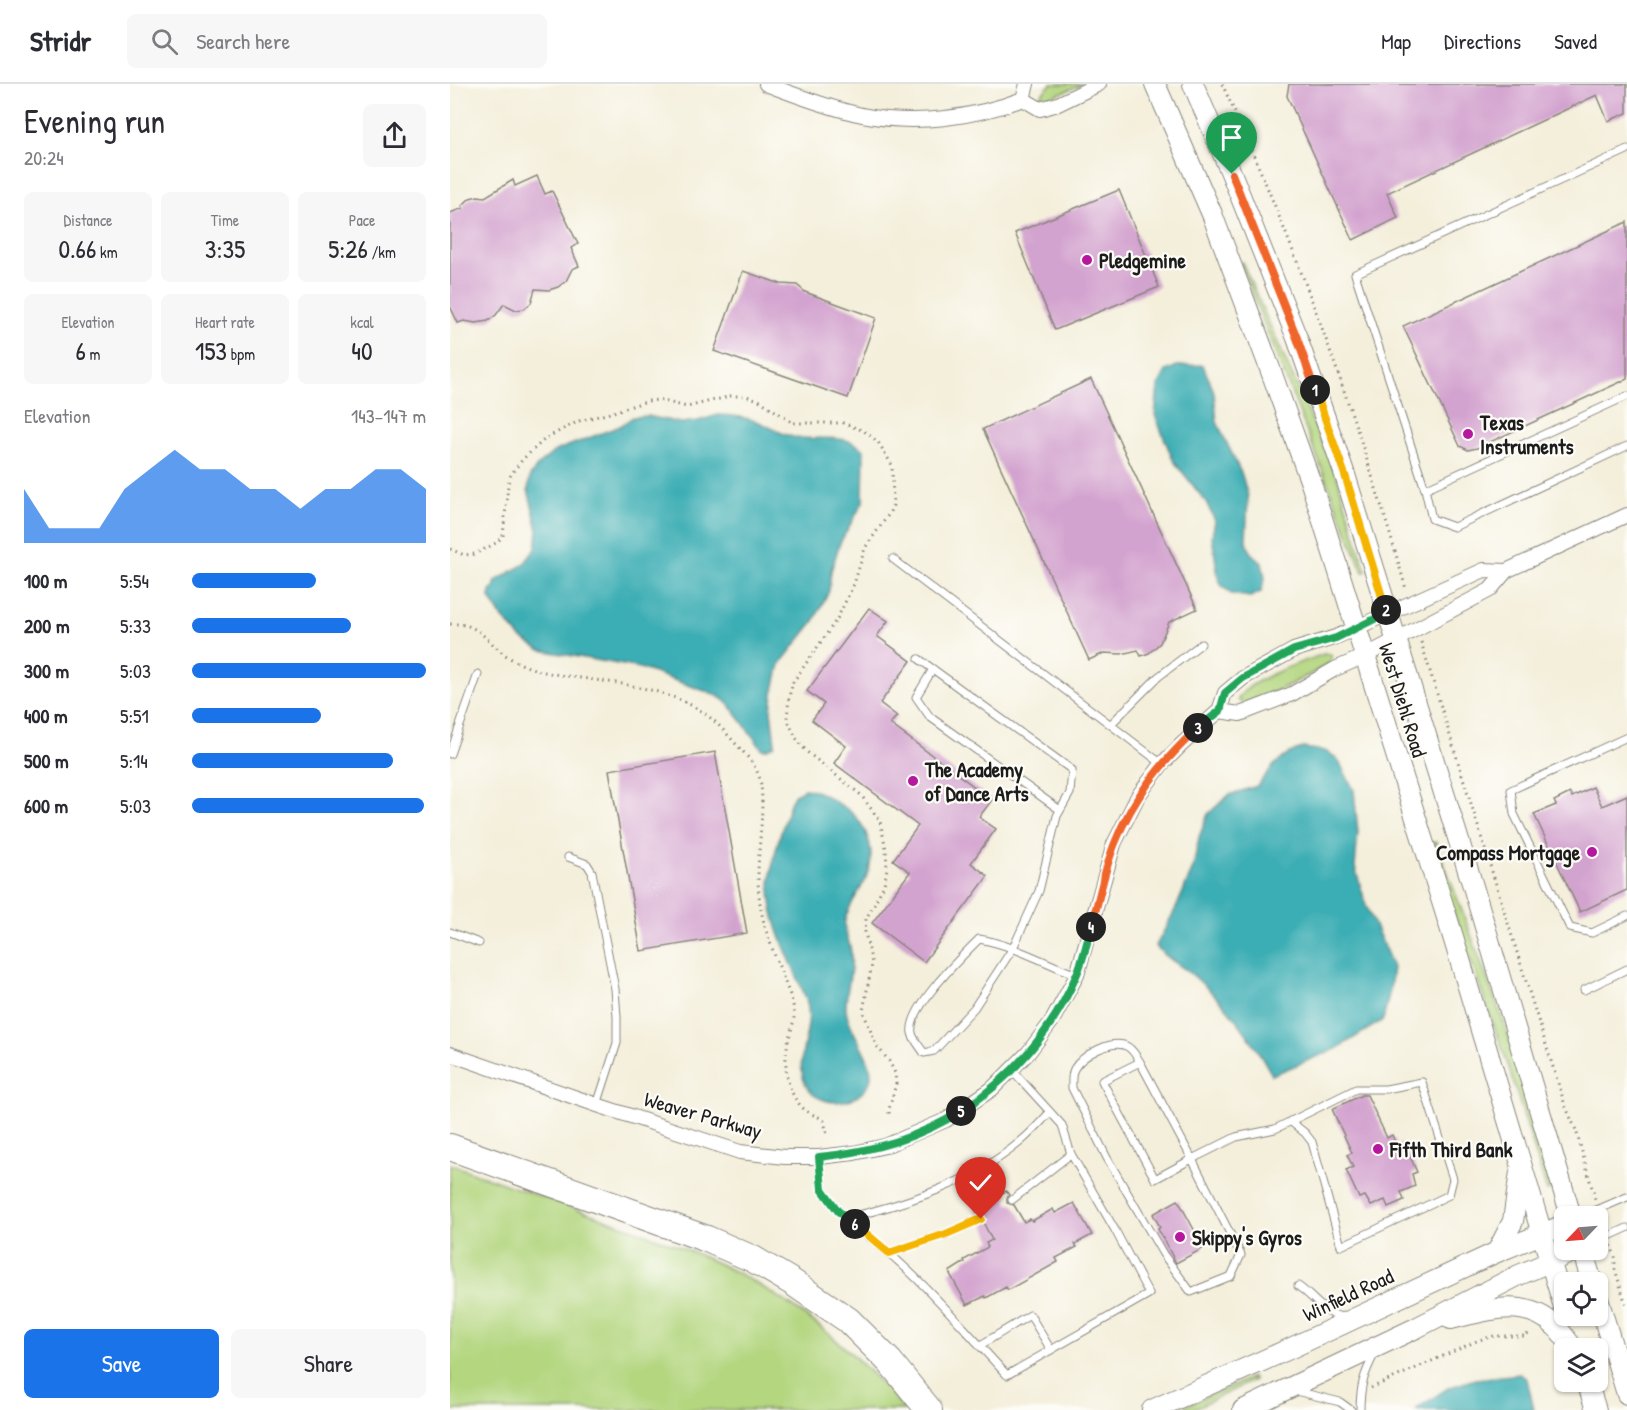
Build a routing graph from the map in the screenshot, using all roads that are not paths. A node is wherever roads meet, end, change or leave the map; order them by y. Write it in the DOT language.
graph roads {
  1 [pos="766,84"];
  2 [pos="1027,84"];
  3 [pos="1099,84"];
  4 [pos="1155,84"];
  5 [pos="1194,84"];
  6 [pos="1023,99"];
  7 [pos="1627,150"];
  8 [pos="1627,396"];
  9 [pos="1627,446"];
  10 [pos="1425,489"];
  11 [pos="1627,515"];
  12 [pos="893,559"];
  13 [pos="1506,571"];
  14 [pos="1387,613"];
  15 [pos="1356,629"];
  16 [pos="1395,641"];
  17 [pos="1201,644"];
  18 [pos="1365,656"];
  19 [pos="919,659"];
  20 [pos="933,669"];
  21 [pos="478,674"];
  22 [pos="1220,711"];
  23 [pos="1111,724"];
  24 [pos="1627,737"];
  25 [pos="450,754"];
  26 [pos="1162,764"];
  27 [pos="1060,810"];
  28 [pos="568,857"];
  29 [pos="1627,916"];
  30 [pos="450,932"];
  31 [pos="479,943"];
  32 [pos="1012,948"];
  33 [pos="1627,969"];
  34 [pos="1077,975"];
  35 [pos="1584,990"];
  36 [pos="450,1054"];
  37 [pos="1140,1062"];
  38 [pos="1011,1070"];
  39 [pos="597,1105"];
  40 [pos="1050,1112"];
  41 [pos="1290,1121"];
  42 [pos="450,1147"];
  43 [pos="1071,1154"];
  44 [pos="819,1157"];
  45 [pos="1192,1159"];
  46 [pos="1521,1162"];
  47 [pos="1627,1197"];
  48 [pos="1012,1200"];
  49 [pos="1568,1206"];
  50 [pos="1606,1206"];
  51 [pos="847,1218"];
  52 [pos="981,1219"];
  53 [pos="1627,1228"];
  54 [pos="1554,1229"];
  55 [pos="1542,1234"];
  56 [pos="1608,1237"];
  57 [pos="1497,1252"];
  58 [pos="889,1253"];
  59 [pos="1554,1260"];
  60 [pos="1551,1261"];
  61 [pos="1554,1272"];
  62 [pos="1298,1286"];
  63 [pos="1356,1318"];
  64 [pos="1606,1326"];
  65 [pos="1416,1328"];
  66 [pos="1566,1338"];
  67 [pos="1380,1344"];
  68 [pos="980,1346"];
  69 [pos="1051,1350"];
  70 [pos="1288,1388"];
  71 [pos="1590,1392"];
  72 [pos="1627,1394"];
  73 [pos="929,1410"];
  74 [pos="1152,1410"];
  75 [pos="1243,1410"];
  76 [pos="1351,1410"];
  77 [pos="1360,1410"];
  78 [pos="1596,1410"];
  1 -- 6 [label="street"];
  2 -- 6 [label="street"];
  3 -- 6 [label="street"];
  4 -- 15 [label="street, West Diehl Road"];
  5 -- 14 [label="street, West Diehl Road"];
  7 -- 10 [label="lane"];
  8 -- 10 [label="lane"];
  9 -- 10 [label="lane"];
  11 -- 13 [label="street"];
  12 -- 23 [label="lane"];
  13 -- 14 [label="street, Weaver Parkway"];
  13 -- 16 [label="street"];
  14 -- 15 [label="street, Weaver Parkway"];
  14 -- 16 [label="street, West Diehl Road"];
  15 -- 18 [label="street, West Diehl Road"];
  15 -- 22 [label="street, Weaver Parkway"];
  16 -- 18 [label="street"];
  16 -- 49 [label="street, West Diehl Road"];
  17 -- 23 [label="lane"];
  18 -- 22 [label="street"];
  18 -- 46 [label="street, West Diehl Road"];
  19 -- 20 [label="lane"];
  20 -- 27 [label="lane"];
  20 -- 27 [label="lane"];
  21 -- 25 [label="lane"];
  22 -- 26 [label="street, Weaver Parkway"];
  23 -- 26 [label="lane"];
  24 -- 29 [label="lane"];
  26 -- 34 [label="street, Weaver Parkway"];
  27 -- 32 [label="lane"];
  28 -- 39 [label="lane"];
  30 -- 31 [label="lane"];
  32 -- 32 [label="lane"];
  32 -- 34 [label="lane"];
  33 -- 35 [label="lane"];
  34 -- 38 [label="street, Weaver Parkway"];
  36 -- 39 [label="street, Weaver Parkway"];
  37 -- 45 [label="lane"];
  37 -- 45 [label="lane"];
  37 -- 45 [label="lane"];
  38 -- 40 [label="lane"];
  38 -- 44 [label="street, Weaver Parkway"];
  39 -- 44 [label="street, Weaver Parkway"];
  40 -- 43 [label="lane"];
  40 -- 51 [label="lane"];
  41 -- 41 [label="lane"];
  41 -- 45 [label="lane"];
  42 -- 73 [label="highway"];
  43 -- 48 [label="lane"];
  43 -- 69 [label="lane"];
  44 -- 51 [label="lane"];
  46 -- 55 [label="street, West Diehl Road"];
  46 -- 57 [label="street"];
  47 -- 50 [label="lane"];
  51 -- 58 [label="lane"];
  52 -- 58 [label="lane"];
  53 -- 56 [label="lane"];
  54 -- 55 [label="street, Winfield Road"];
  55 -- 57 [label="street, Winfield Road"];
  55 -- 60 [label="street, West Diehl Road"];
  57 -- 63 [label="street, Winfield Road"];
  58 -- 68 [label="lane"];
  59 -- 60 [label="street"];
  60 -- 61 [label="street, West Diehl Road"];
  60 -- 65 [label="street"];
  62 -- 63 [label="lane"];
  63 -- 74 [label="street, Winfield Road"];
  64 -- 72 [label="street"];
  65 -- 66 [label="street"];
  65 -- 67 [label="street"];
  67 -- 70 [label="street"];
  67 -- 77 [label="lane"];
  68 -- 69 [label="lane"];
  68 -- 69 [label="lane"];
  70 -- 75 [label="street"];
  70 -- 76 [label="lane"];
  71 -- 78 [label="street"];
}
